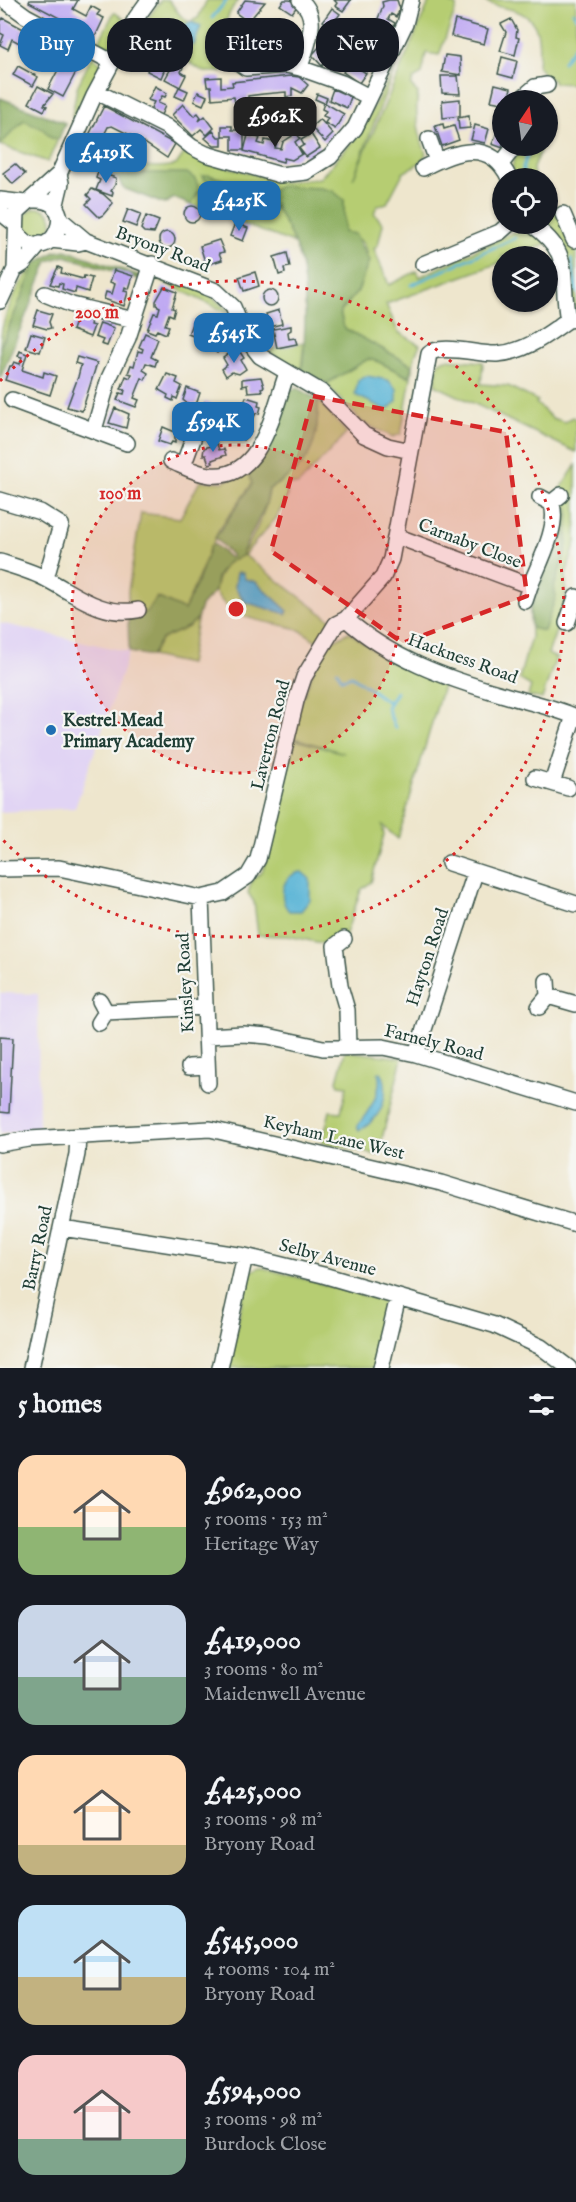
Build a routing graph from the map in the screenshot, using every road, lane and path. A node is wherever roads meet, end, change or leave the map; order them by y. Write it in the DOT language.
graph roads {
  1 [pos="4,0"];
  2 [pos="149,0"];
  3 [pos="411,0"];
  4 [pos="309,6"];
  5 [pos="136,18"];
  6 [pos="304,55"];
  7 [pos="107,59"];
  8 [pos="304,69"];
  9 [pos="107,72"];
  10 [pos="540,82"];
  11 [pos="529,90"];
  12 [pos="97,92"];
  13 [pos="369,97"];
  14 [pos="429,139"];
  15 [pos="507,156"];
  16 [pos="437,160"];
  17 [pos="501,164"];
  18 [pos="423,168"];
  19 [pos="503,168"];
  20 [pos="59,174"];
  21 [pos="0,200"];
  22 [pos="29,202"];
  23 [pos="0,212"];
  24 [pos="58,214"];
  25 [pos="569,221"];
  26 [pos="17,229"];
  27 [pos="495,234"];
  28 [pos="546,234"];
  29 [pos="574,240"];
  30 [pos="86,241"];
  31 [pos="45,242"];
  32 [pos="152,264"];
  33 [pos="423,264"];
  34 [pos="15,269"];
  35 [pos="50,299"];
  36 [pos="0,301"];
  37 [pos="572,319"];
  38 [pos="134,320"];
  39 [pos="287,373"];
  40 [pos="8,399"];
  41 [pos="94,430"];
  42 [pos="196,431"];
  43 [pos="127,443"];
  44 [pos="411,451"];
  45 [pos="551,498"];
  46 [pos="0,500"];
  47 [pos="396,536"];
  48 [pos="0,562"];
  49 [pos="46,578"];
  50 [pos="575,602"];
  51 [pos="138,610"];
  52 [pos="346,618"];
  53 [pos="567,623"];
  54 [pos="575,716"];
  55 [pos="535,778"];
  56 [pos="552,783"];
  57 [pos="568,788"];
  58 [pos="449,863"];
  59 [pos="0,869"];
  60 [pos="475,873"];
  61 [pos="201,898"];
  62 [pos="576,903"];
  63 [pos="333,943"];
  64 [pos="545,994"];
  65 [pos="576,1004"];
  66 [pos="205,1007"];
  67 [pos="102,1012"];
  68 [pos="207,1036"];
  69 [pos="348,1047"];
  70 [pos="416,1054"];
  71 [pos="207,1066"];
  72 [pos="189,1067"];
  73 [pos="208,1083"];
  74 [pos="576,1103"];
  75 [pos="78,1136"];
  76 [pos="0,1144"];
  77 [pos="576,1224"];
  78 [pos="62,1228"];
  79 [pos="245,1256"];
  80 [pos="398,1297"];
  81 [pos="31,1368"];
  82 [pos="220,1368"];
  83 [pos="381,1368"];
  84 [pos="569,1368"];
  1 -- 7 [label="street"];
  2 -- 5 [label="street"];
  3 -- 13 [label="street"];
  4 -- 6 [label="street"];
  8 -- 13 [label="street"];
  9 -- 12 [label="street"];
  10 -- 11 [label="street"];
  12 -- 13 [label="street"];
  12 -- 20 [label="street"];
  14 -- 16 [label="street"];
  15 -- 17 [label="street"];
  16 -- 17 [label="street"];
  16 -- 18 [label="street"];
  17 -- 19 [label="street"];
  20 -- 22 [label="street"];
  20 -- 24 [label="street"];
  21 -- 22 [label="street"];
  22 -- 24 [label="street"];
  22 -- 26 [label="street"];
  23 -- 26 [label="street"];
  24 -- 30 [label="street, Bryony Road"];
  24 -- 31 [label="street"];
  25 -- 29 [label="street"];
  26 -- 31 [label="street"];
  26 -- 34 [label="street"];
  27 -- 33 [label="street"];
  28 -- 37 [label="street"];
  30 -- 31 [label="street, Bryony Road"];
  30 -- 32 [label="street, Bryony Road"];
  31 -- 34 [label="street"];
  32 -- 38 [label="street"];
  32 -- 39 [label="street, Bryony Road"];
  34 -- 36 [label="street"];
  35 -- 38 [label="street"];
  37 -- 44 [label="street, Laverton Road"];
  38 -- 41 [label="street"];
  39 -- 42 [label="street"];
  39 -- 44 [label="street, Bryony Road"];
  40 -- 41 [label="street"];
  41 -- 43 [label="street"];
  44 -- 47 [label="street, Laverton Road"];
  45 -- 47 [label="street, Carnaby Close"];
  46 -- 49 [label="street"];
  47 -- 52 [label="street, Laverton Road"];
  48 -- 49 [label="street"];
  49 -- 51 [label="street"];
  50 -- 53 [label="street"];
  52 -- 54 [label="street, Hackness Road"];
  52 -- 61 [label="street, Laverton Road"];
  54 -- 56 [label="street"];
  55 -- 56 [label="street"];
  56 -- 57 [label="street"];
  58 -- 60 [label="street"];
  59 -- 61 [label="street, Laverton Road"];
  60 -- 62 [label="street"];
  60 -- 70 [label="street, Hayton Road"];
  61 -- 66 [label="street, Kinsley Road"];
  63 -- 69 [label="street"];
  64 -- 65 [label="street"];
  66 -- 67 [label="street"];
  66 -- 68 [label="street, Kinsley Road"];
  68 -- 69 [label="street, Farnely Road"];
  68 -- 71 [label="street, Kinsley Road"];
  69 -- 70 [label="street, Farnely Road"];
  70 -- 74 [label="street, Farnely Road"];
  71 -- 72 [label="street"];
  71 -- 73 [label="street, Kinsley Road"];
  75 -- 76 [label="street, Keyham Lane West"];
  75 -- 77 [label="street, Keyham Lane West"];
  75 -- 78 [label="street, Barry Road"];
  78 -- 79 [label="street, Selby Avenue"];
  78 -- 81 [label="street, Barry Road"];
  79 -- 80 [label="street, Selby Avenue"];
  79 -- 82 [label="street"];
  80 -- 83 [label="street"];
  80 -- 84 [label="street, Selby Avenue"];
}
